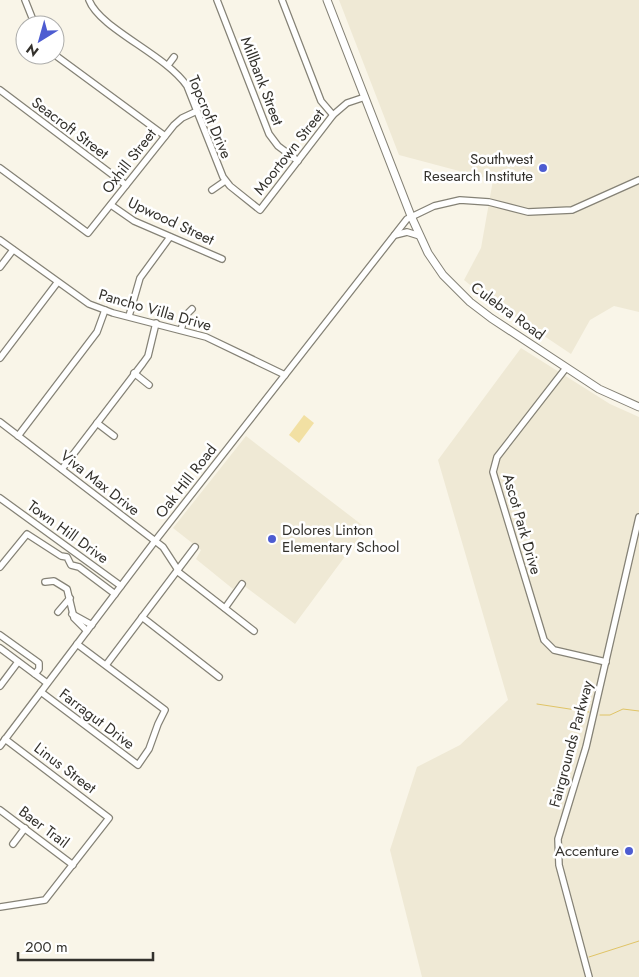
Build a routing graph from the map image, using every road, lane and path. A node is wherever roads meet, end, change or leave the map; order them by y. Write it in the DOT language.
graph roads {
  1 [pos="25,0"];
  2 [pos="89,0"];
  3 [pos="217,0"];
  4 [pos="282,0"];
  5 [pos="327,0"];
  6 [pos="31,15"];
  7 [pos="174,57"];
  8 [pos="65,62"];
  9 [pos="168,66"];
  10 [pos="0,90"];
  11 [pos="365,97"];
  12 [pos="197,111"];
  13 [pos="333,115"];
  14 [pos="165,136"];
  15 [pos="298,161"];
  16 [pos="0,168"];
  17 [pos="225,180"];
  18 [pos="639,180"];
  19 [pos="126,185"];
  20 [pos="212,190"];
  21 [pos="110,205"];
  22 [pos="260,210"];
  23 [pos="411,216"];
  24 [pos="395,234"];
  25 [pos="420,236"];
  26 [pos="170,237"];
  27 [pos="0,240"];
  28 [pos="13,250"];
  29 [pos="222,259"];
  30 [pos="0,267"];
  31 [pos="57,283"];
  32 [pos="192,309"];
  33 [pos="105,310"];
  34 [pos="130,316"];
  35 [pos="156,324"];
  36 [pos="181,330"];
  37 [pos="0,358"];
  38 [pos="566,368"];
  39 [pos="134,374"];
  40 [pos="285,376"];
  41 [pos="149,384"];
  42 [pos="639,407"];
  43 [pos="0,422"];
  44 [pos="97,423"];
  45 [pos="18,436"];
  46 [pos="114,436"];
  47 [pos="62,469"];
  48 [pos="0,498"];
  49 [pos="639,517"];
  50 [pos="156,541"];
  51 [pos="195,547"];
  52 [pos="0,568"];
  53 [pos="177,570"];
  54 [pos="45,582"];
  55 [pos="242,584"];
  56 [pos="121,586"];
  57 [pos="115,594"];
  58 [pos="70,598"];
  59 [pos="225,608"];
  60 [pos="58,612"];
  61 [pos="72,614"];
  62 [pos="142,617"];
  63 [pos="92,625"];
  64 [pos="87,631"];
  65 [pos="254,631"];
  66 [pos="0,635"];
  67 [pos="77,644"];
  68 [pos="0,648"];
  69 [pos="18,662"];
  70 [pos="606,662"];
  71 [pos="106,665"];
  72 [pos="35,674"];
  73 [pos="219,677"];
  74 [pos="47,683"];
  75 [pos="0,686"];
  76 [pos="41,692"];
  77 [pos="5,739"];
  78 [pos="0,746"];
  79 [pos="0,810"];
  80 [pos="25,828"];
  81 [pos="13,844"];
  82 [pos="74,865"];
  83 [pos="0,907"];
  84 [pos="589,977"];
  1 -- 6 [label="street"];
  2 -- 9 [label="street, Topcroft Drive"];
  3 -- 15 [label="street, Millbank Street"];
  4 -- 13 [label="street"];
  5 -- 11 [label="main road, Culebra Road"];
  7 -- 9 [label="street, Topcroft Drive"];
  8 -- 14 [label="street"];
  9 -- 12 [label="street, Topcroft Drive"];
  10 -- 19 [label="street, Seacroft Street"];
  11 -- 13 [label="street, Moortown Street"];
  11 -- 23 [label="main road, Culebra Road"];
  12 -- 14 [label="street, Oxhill Street"];
  12 -- 17 [label="street, Topcroft Drive"];
  13 -- 15 [label="street, Moortown Street"];
  14 -- 19 [label="street, Oxhill Street"];
  15 -- 22 [label="street, Moortown Street"];
  16 -- 21 [label="street, Oxhill Street"];
  17 -- 20 [label="street, Topcroft Drive"];
  17 -- 22 [label="street, Topcroft Drive"];
  18 -- 23 [label="street"];
  19 -- 21 [label="street, Oxhill Street"];
  21 -- 26 [label="street, Upwood Street"];
  23 -- 24 [label="street, Oak Hill Road"];
  23 -- 25 [label="main road, Culebra Road"];
  24 -- 25 [label="street"];
  24 -- 40 [label="street, Oak Hill Road"];
  25 -- 38 [label="main road, Culebra Road"];
  26 -- 29 [label="street, Upwood Street"];
  26 -- 34 [label="street"];
  27 -- 28 [label="street, Pancho Villa Drive"];
  28 -- 30 [label="street"];
  28 -- 31 [label="street, Pancho Villa Drive"];
  31 -- 33 [label="street, Pancho Villa Drive"];
  31 -- 37 [label="street"];
  32 -- 36 [label="street"];
  33 -- 34 [label="street, Pancho Villa Drive"];
  33 -- 45 [label="street"];
  34 -- 35 [label="street, Pancho Villa Drive"];
  35 -- 36 [label="street, Pancho Villa Drive"];
  35 -- 39 [label="street"];
  36 -- 40 [label="street, Pancho Villa Drive"];
  38 -- 42 [label="main road, Culebra Road"];
  38 -- 70 [label="street, Ascot Park Drive"];
  39 -- 41 [label="street"];
  39 -- 44 [label="street"];
  40 -- 50 [label="street, Oak Hill Road"];
  43 -- 45 [label="street, Viva Max Drive"];
  44 -- 46 [label="street"];
  44 -- 47 [label="street"];
  45 -- 47 [label="street, Viva Max Drive"];
  47 -- 50 [label="street, Viva Max Drive"];
  48 -- 56 [label="street, Town Hill Drive"];
  49 -- 70 [label="street, Fairgrounds Parkway"];
  50 -- 53 [label="street, Viva Max Drive"];
  50 -- 56 [label="street, Oak Hill Road"];
  51 -- 53 [label="street"];
  52 -- 57 [label="street"];
  53 -- 59 [label="street, Viva Max Drive"];
  53 -- 62 [label="street"];
  54 -- 58 [label="street"];
  55 -- 59 [label="street"];
  56 -- 57 [label="street, Oak Hill Road"];
  57 -- 63 [label="street, Oak Hill Road"];
  58 -- 60 [label="street"];
  58 -- 61 [label="street"];
  59 -- 65 [label="street, Viva Max Drive"];
  61 -- 63 [label="street"];
  61 -- 64 [label="street"];
  62 -- 71 [label="street"];
  62 -- 73 [label="street"];
  63 -- 64 [label="street, Oak Hill Road"];
  64 -- 67 [label="street, Oak Hill Road"];
  66 -- 72 [label="street"];
  67 -- 71 [label="street"];
  67 -- 74 [label="street, Oak Hill Road"];
  68 -- 69 [label="street, Farragut Drive"];
  69 -- 72 [label="street, Farragut Drive"];
  69 -- 75 [label="street"];
  70 -- 84 [label="street, Fairgrounds Parkway"];
  71 -- 76 [label="street, Farragut Drive"];
  72 -- 74 [label="street, Farragut Drive"];
  74 -- 76 [label="street, Oak Hill Road"];
  76 -- 77 [label="street, Oak Hill Road"];
  77 -- 78 [label="street, Oak Hill Road"];
  77 -- 82 [label="street, Linus Street"];
  79 -- 80 [label="street, Baer Trail"];
  80 -- 81 [label="street"];
  80 -- 82 [label="street, Baer Trail"];
  82 -- 83 [label="street"];
}
